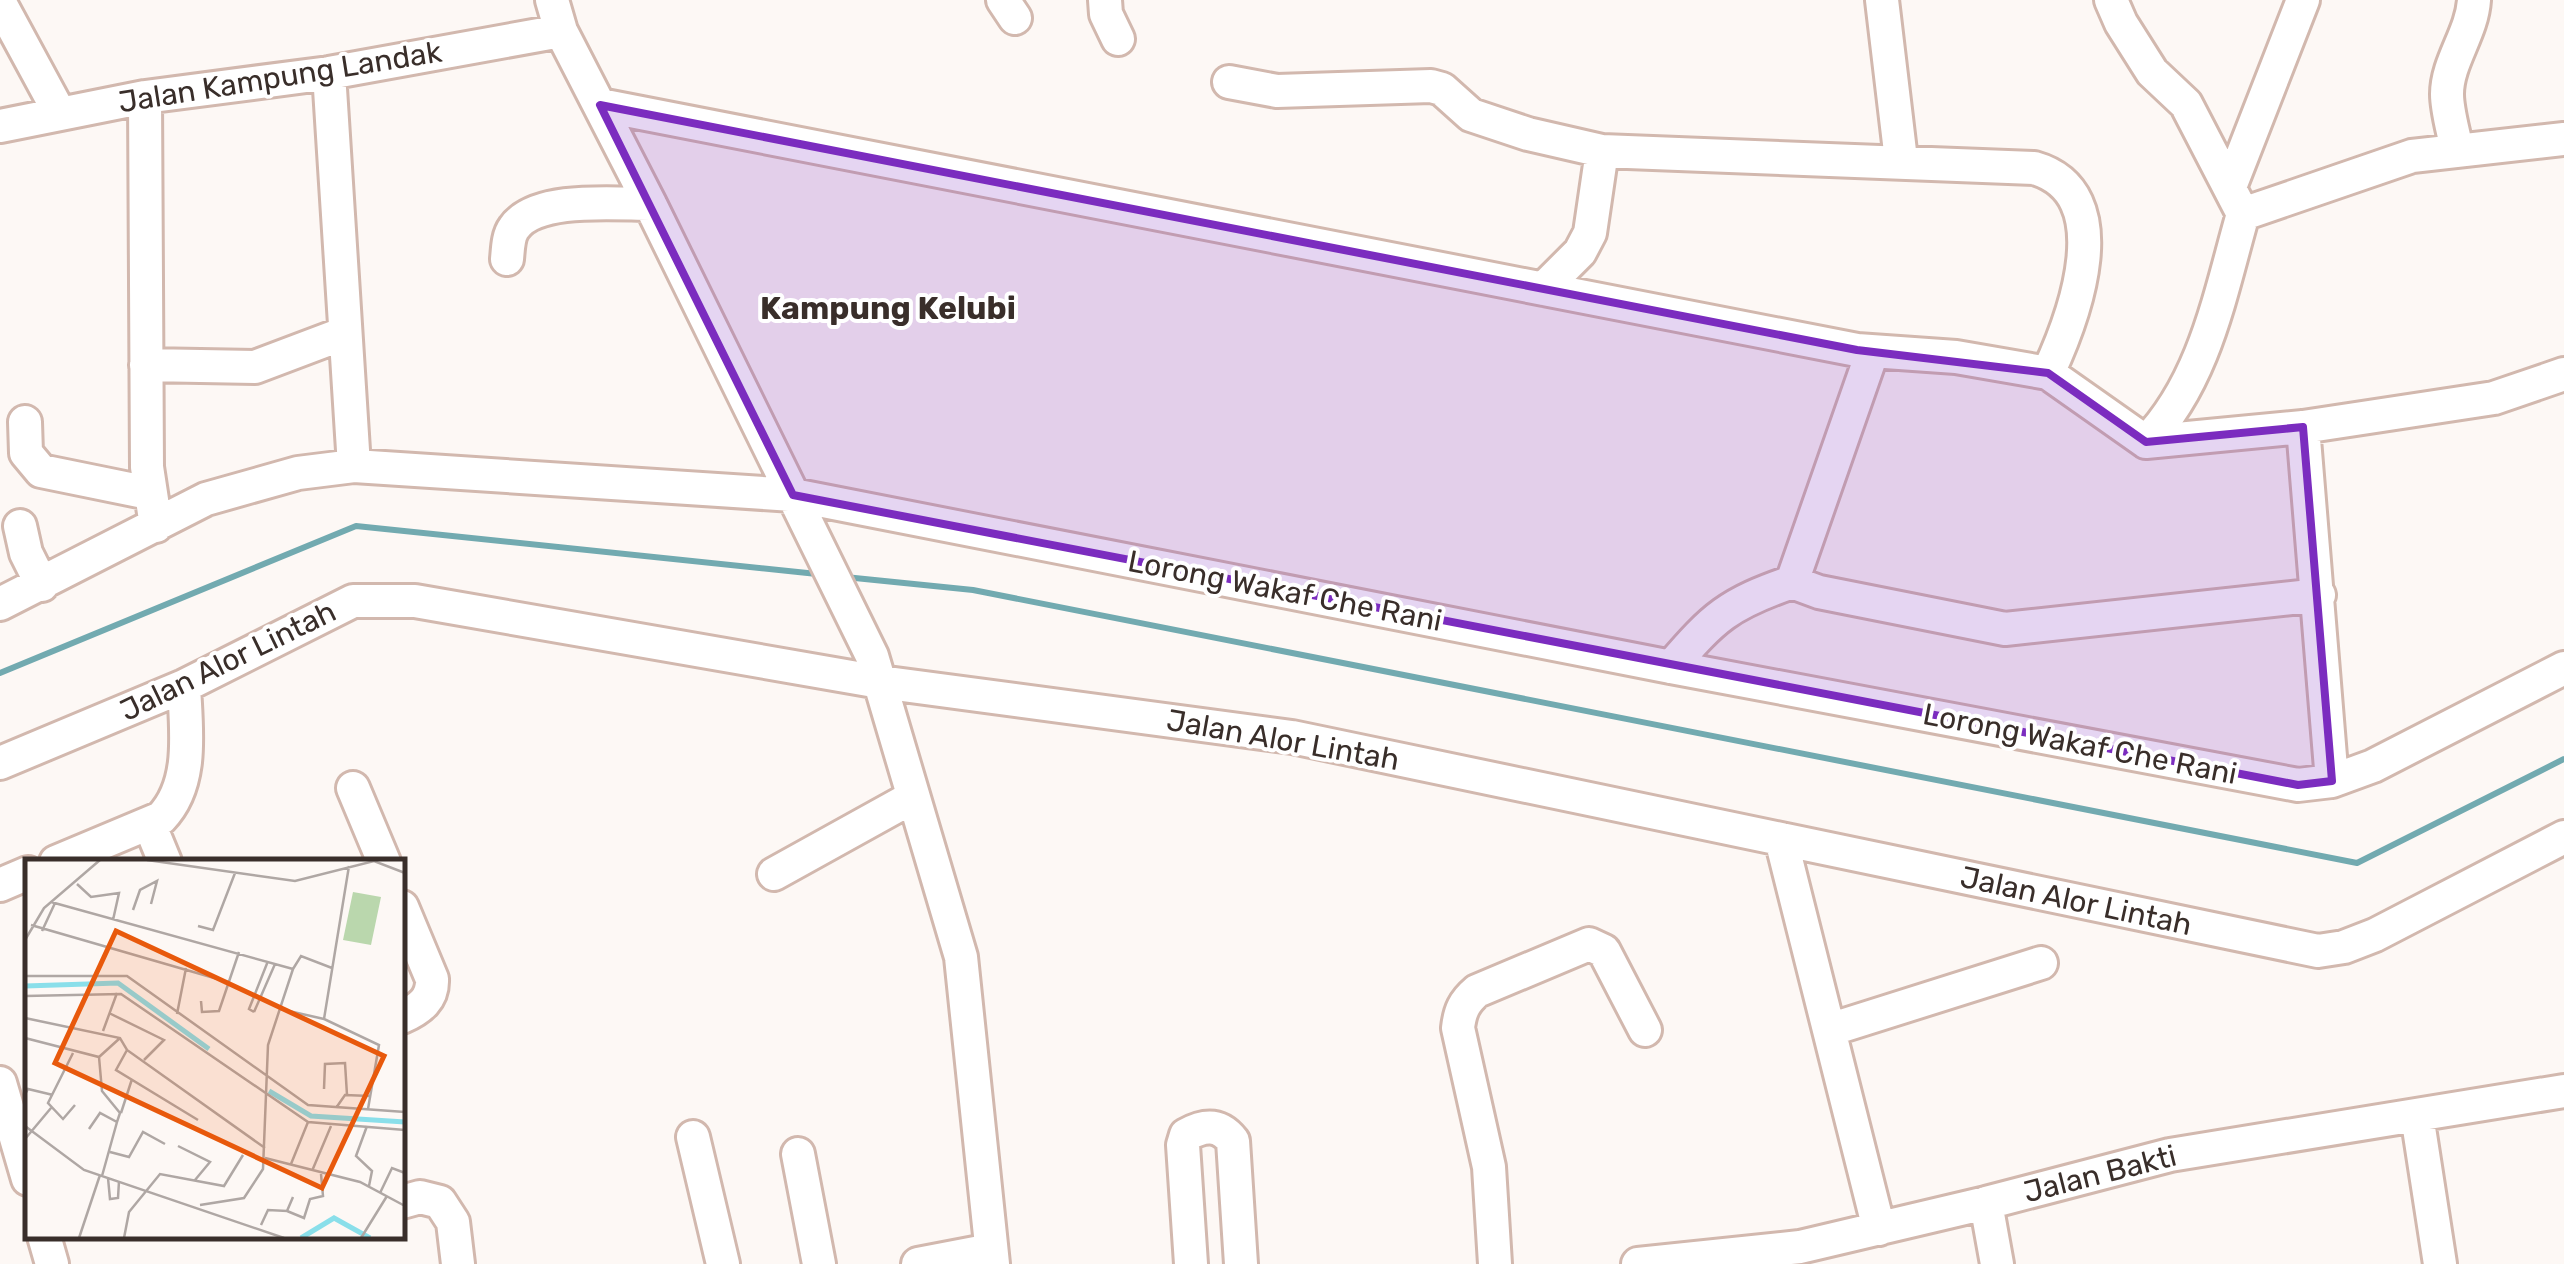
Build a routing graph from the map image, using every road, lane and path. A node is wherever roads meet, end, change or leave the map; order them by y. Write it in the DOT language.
graph roads {
  1 [pos="1105,0"];
  2 [pos="1882,0"];
  3 [pos="2111,0"];
  4 [pos="2303,0"];
  5 [pos="2474,0"];
  6 [pos="0,3"];
  7 [pos="556,16"];
  8 [pos="1118,39"];
  9 [pos="329,72"];
  10 [pos="1229,82"];
  11 [pos="145,97"];
  12 [pos="600,105"];
  13 [pos="59,112"];
  14 [pos="0,126"];
  15 [pos="2564,139"];
  16 [pos="2457,150"];
  17 [pos="1602,152"];
  18 [pos="1901,160"];
  19 [pos="2236,201"];
  20 [pos="650,204"];
  21 [pos="507,258"];
  22 [pos="1543,289"];
  23 [pos="345,333"];
  24 [pos="1872,352"];
  25 [pos="146,365"];
  26 [pos="2048,373"];
  27 [pos="2564,374"];
  28 [pos="25,422"];
  29 [pos="2303,427"];
  30 [pos="2146,442"];
  31 [pos="354,466"];
  32 [pos="149,493"];
  33 [pos="793,495"];
  34 [pos="20,526"];
  35 [pos="156,526"];
  36 [pos="1792,582"];
  37 [pos="42,585"];
  38 [pos="2318,596"];
  39 [pos="0,604"];
  40 [pos="1671,668"];
  41 [pos="2564,668"];
  42 [pos="876,669"];
  43 [pos="184,686"];
  44 [pos="0,763"];
  45 [pos="2332,781"];
  46 [pos="353,788"];
  47 [pos="913,797"];
  48 [pos="149,823"];
  49 [pos="2564,836"];
  50 [pos="1781,839"];
  51 [pos="63,859"];
  52 [pos="164,859"];
  53 [pos="383,859"];
  54 [pos="25,874"];
  55 [pos="774,874"];
  56 [pos="0,884"];
  57 [pos="405,914"];
  58 [pos="2041,964"];
  59 [pos="405,1016"];
  60 [pos="1645,1030"];
  61 [pos="1829,1030"];
  62 [pos="0,1084"];
  63 [pos="2564,1091"];
  64 [pos="2417,1115"];
  65 [pos="694,1137"];
  66 [pos="798,1154"];
  67 [pos="25,1169"];
  68 [pos="405,1201"];
  69 [pos="1986,1204"];
  70 [pos="1879,1229"];
  71 [pos="45,1239"];
  72 [pos="1801,1256"];
  73 [pos="992,1257"];
  74 [pos="52,1264"];
  75 [pos="458,1264"];
  76 [pos="723,1264"];
  77 [pos="819,1264"];
  78 [pos="918,1264"];
  79 [pos="1192,1264"];
  80 [pos="1241,1264"];
  81 [pos="1495,1264"];
  82 [pos="1638,1264"];
  83 [pos="1997,1264"];
  84 [pos="2440,1264"];
  1 -- 8 [label="street"];
  2 -- 18 [label="street"];
  3 -- 19 [label="street"];
  4 -- 19 [label="street"];
  5 -- 16 [label="street"];
  6 -- 13 [label="street"];
  7 -- 9 [label="street, Jalan Kampung Landak"];
  7 -- 12 [label="street"];
  9 -- 11 [label="street, Jalan Kampung Landak"];
  9 -- 23 [label="street"];
  10 -- 17 [label="street"];
  11 -- 13 [label="street, Jalan Kampung Landak"];
  11 -- 25 [label="street"];
  12 -- 20 [label="street"];
  12 -- 22 [label="street"];
  13 -- 14 [label="street, Jalan Kampung Landak"];
  15 -- 16 [label="street"];
  16 -- 19 [label="street"];
  17 -- 18 [label="street"];
  17 -- 22 [label="street"];
  18 -- 26 [label="street"];
  19 -- 30 [label="street"];
  20 -- 21 [label="street"];
  20 -- 33 [label="street"];
  22 -- 24 [label="street"];
  23 -- 25 [label="street"];
  23 -- 31 [label="street"];
  24 -- 26 [label="street"];
  24 -- 36 [label="street"];
  25 -- 32 [label="street"];
  26 -- 30 [label="street"];
  27 -- 29 [label="street"];
  28 -- 32 [label="street"];
  29 -- 30 [label="street"];
  29 -- 38 [label="street"];
  31 -- 33 [label="street, Lorong Wakaf Che Rani"];
  31 -- 35 [label="street, Lorong Wakaf Che Rani"];
  32 -- 35 [label="street"];
  33 -- 40 [label="street, Lorong Wakaf Che Rani"];
  33 -- 42 [label="street"];
  34 -- 37 [label="street"];
  35 -- 37 [label="street, Lorong Wakaf Che Rani"];
  36 -- 38 [label="street"];
  36 -- 40 [label="street"];
  37 -- 39 [label="street, Lorong Wakaf Che Rani"];
  38 -- 45 [label="street"];
  40 -- 45 [label="street, Lorong Wakaf Che Rani"];
  41 -- 45 [label="street, Lorong Wakaf Che Rani"];
  42 -- 43 [label="street, Jalan Alor Lintah"];
  42 -- 47 [label="street"];
  42 -- 50 [label="street, Jalan Alor Lintah"];
  43 -- 44 [label="street, Jalan Alor Lintah"];
  43 -- 48 [label="street"];
  46 -- 53 [label="street"];
  47 -- 55 [label="street"];
  47 -- 73 [label="street"];
  48 -- 51 [label="street"];
  48 -- 52 [label="street"];
  49 -- 50 [label="street, Jalan Alor Lintah"];
  50 -- 61 [label="street"];
  54 -- 56 [label="street"];
  57 -- 59 [label="street"];
  58 -- 61 [label="street"];
  60 -- 81 [label="street"];
  61 -- 70 [label="street"];
  62 -- 67 [label="street"];
  63 -- 64 [label="street, Jalan Bakti"];
  64 -- 69 [label="street, Jalan Bakti"];
  64 -- 84 [label="street"];
  65 -- 76 [label="street"];
  66 -- 77 [label="street"];
  68 -- 75 [label="street"];
  69 -- 70 [label="street, Jalan Bakti"];
  69 -- 83 [label="street"];
  70 -- 72 [label="street, Jalan Bakti"];
  71 -- 74 [label="street"];
  72 -- 82 [label="street, Jalan Bakti"];
  73 -- 78 [label="street"];
  79 -- 80 [label="street"];
}
